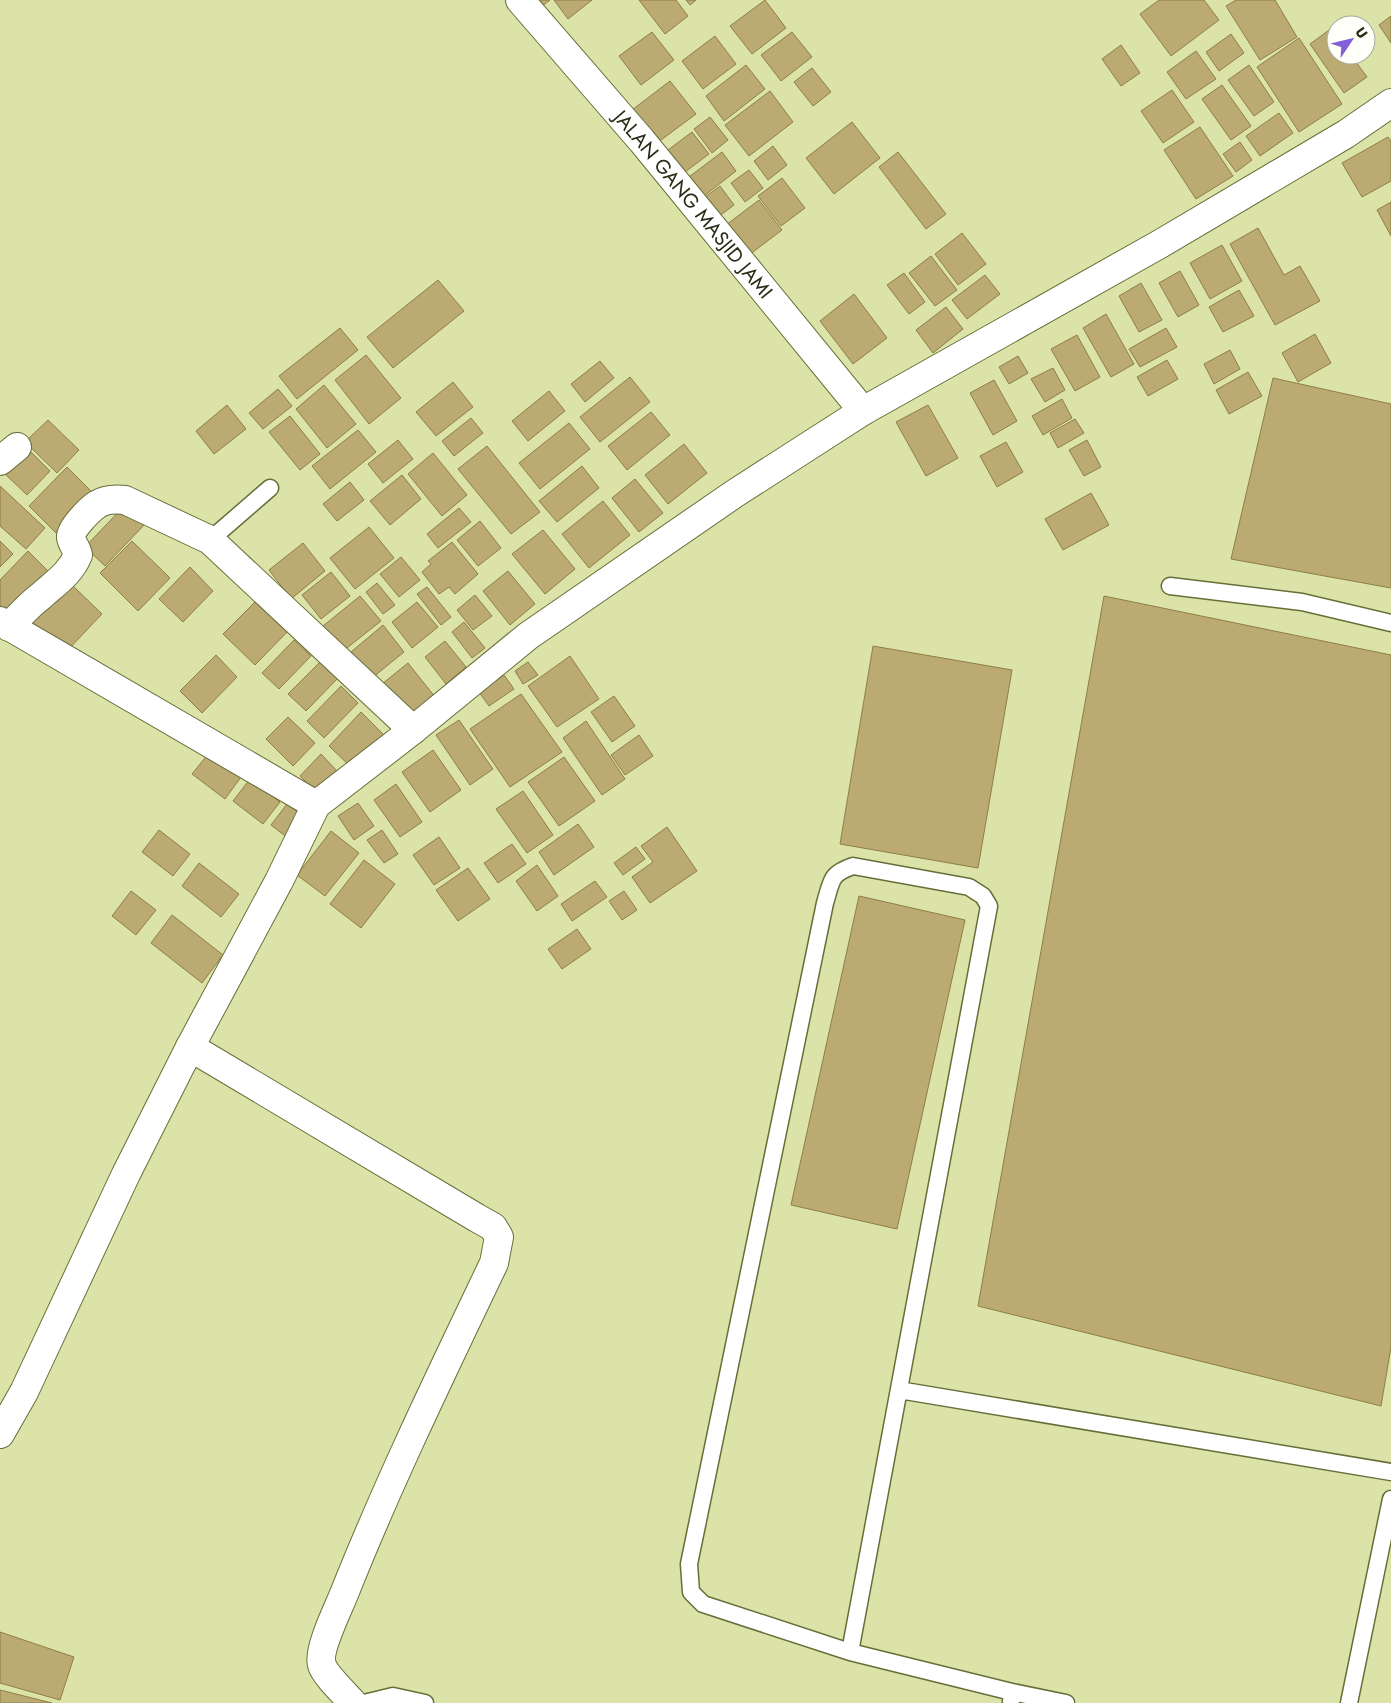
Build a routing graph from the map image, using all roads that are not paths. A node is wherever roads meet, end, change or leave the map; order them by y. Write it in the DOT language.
graph roads {
  1 [pos="520,0"];
  2 [pos="1391,103"];
  3 [pos="863,411"];
  4 [pos="270,488"];
  5 [pos="210,540"];
  6 [pos="1170,586"];
  7 [pos="1391,623"];
  8 [pos="4,624"];
  9 [pos="413,730"];
  10 [pos="316,805"];
  11 [pos="190,1047"];
  12 [pos="898,1390"];
  13 [pos="0,1434"];
  14 [pos="1391,1472"];
  15 [pos="1391,1499"];
  16 [pos="850,1652"];
  17 [pos="1011,1698"];
  18 [pos="353,1703"];
  19 [pos="364,1703"];
  20 [pos="425,1703"];
  21 [pos="1066,1703"];
  22 [pos="1349,1703"];
  1 -- 3 [label="street, JALAN GANG MASJID JAMI"];
  2 -- 3 [label="street"];
  3 -- 9 [label="street"];
  4 -- 5 [label="lane"];
  5 -- 8 [label="street"];
  5 -- 9 [label="street"];
  6 -- 7 [label="lane"];
  8 -- 10 [label="street"];
  9 -- 10 [label="street"];
  10 -- 11 [label="street"];
  11 -- 13 [label="street"];
  11 -- 18 [label="street"];
  12 -- 14 [label="lane"];
  12 -- 16 [label="lane"];
  12 -- 16 [label="lane"];
  15 -- 22 [label="lane"];
  16 -- 17 [label="lane"];
  17 -- 21 [label="lane"];
  19 -- 20 [label="lane"];
}
